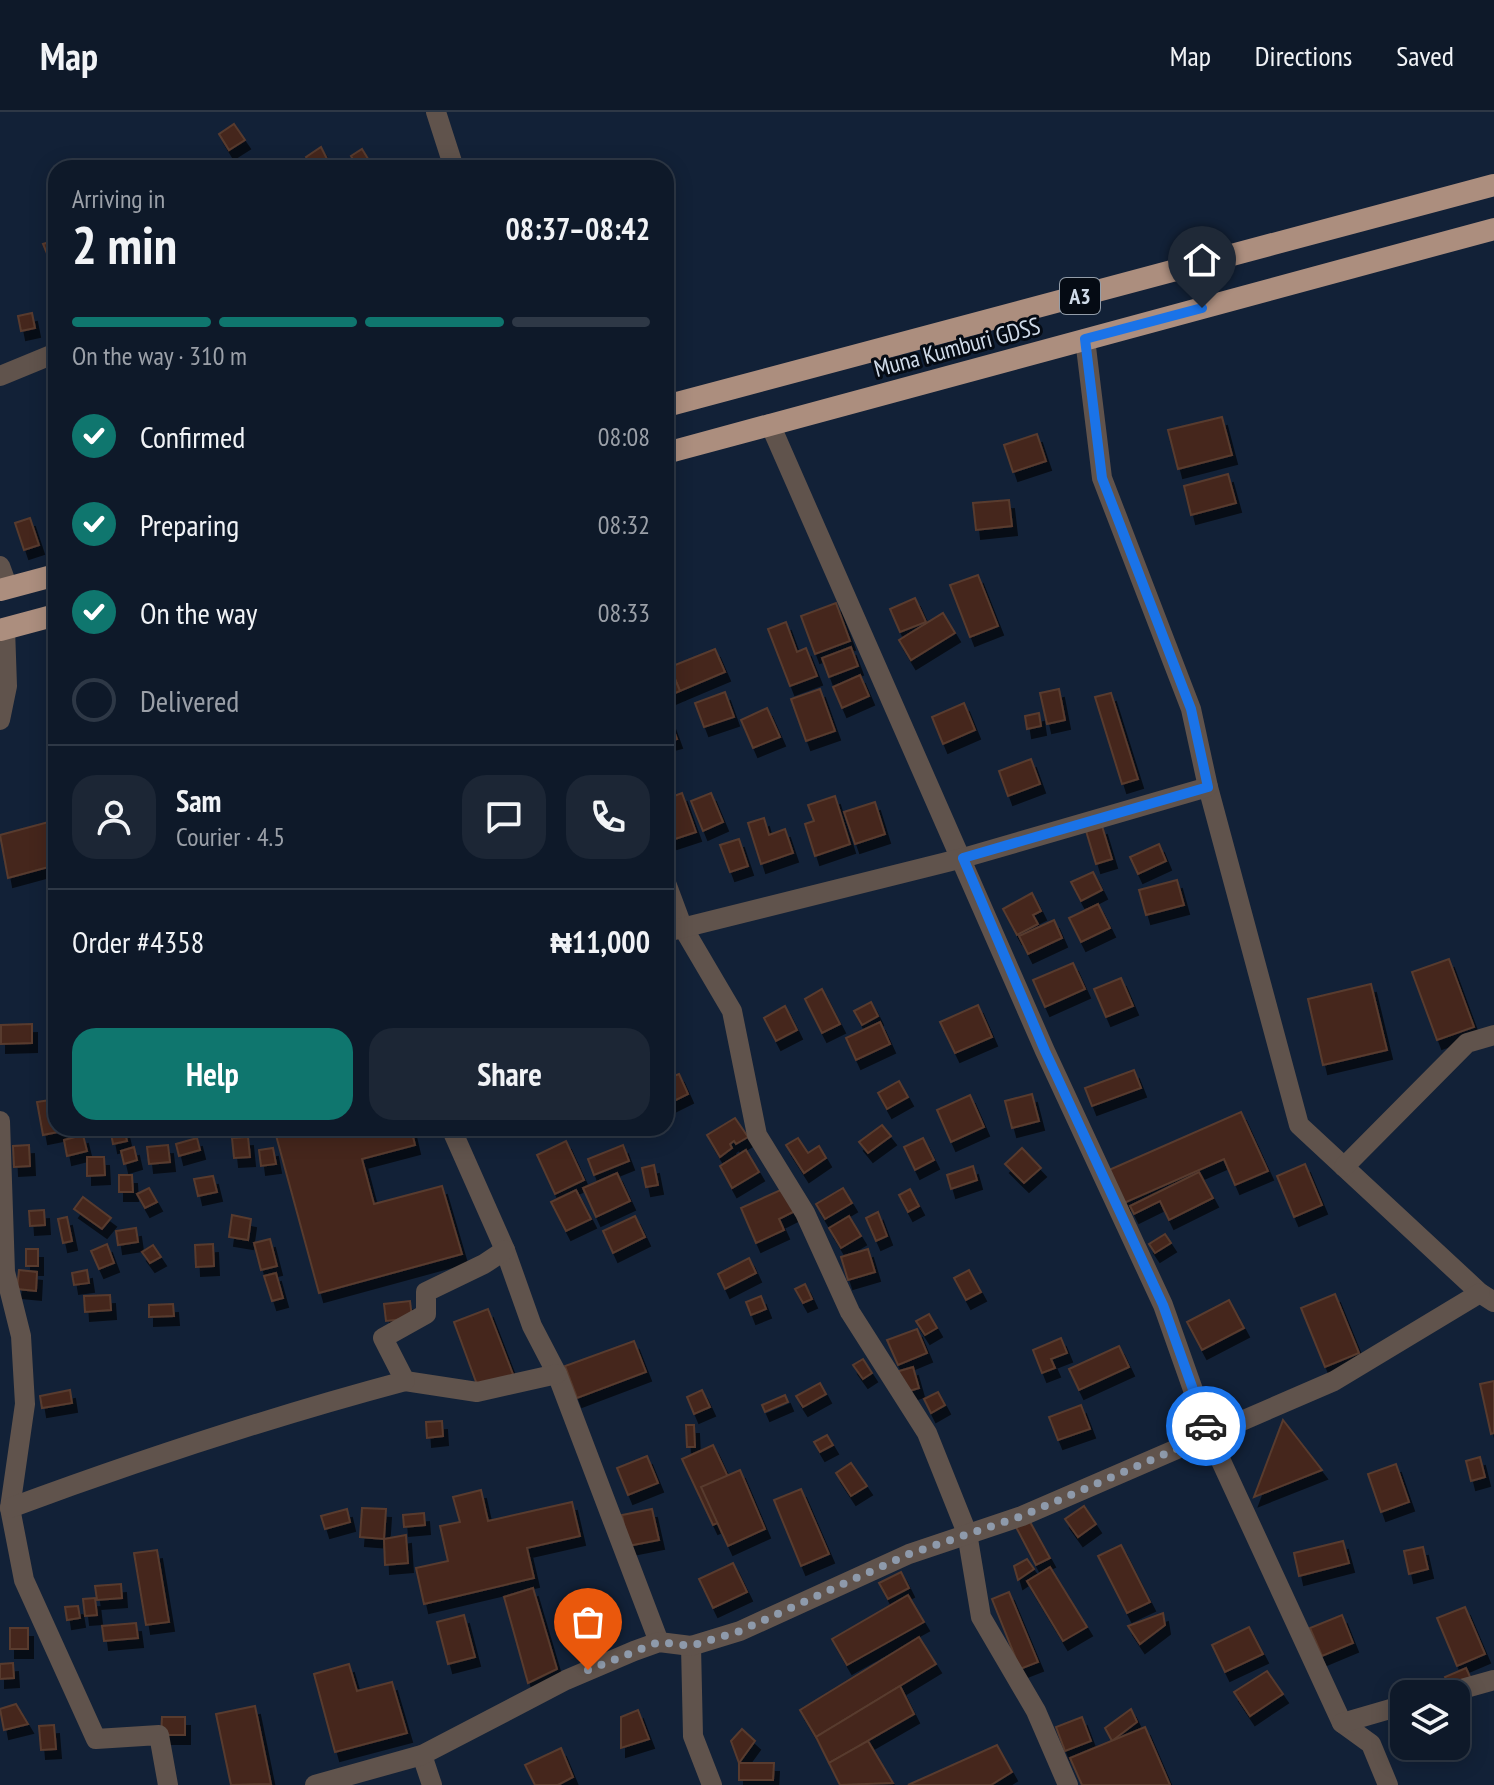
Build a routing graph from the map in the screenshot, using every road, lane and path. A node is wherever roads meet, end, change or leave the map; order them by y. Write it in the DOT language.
graph roads {
  1 [pos="436,112"];
  2 [pos="451,160"];
  3 [pos="1494,185"];
  4 [pos="1494,229"];
  5 [pos="1085,339"];
  6 [pos="48,356"];
  7 [pos="0,376"];
  8 [pos="674,404"];
  9 [pos="770,424"];
  10 [pos="674,451"];
  11 [pos="0,566"];
  12 [pos="48,577"];
  13 [pos="4,589"];
  14 [pos="48,617"];
  15 [pos="3,629"];
  16 [pos="0,720"];
  17 [pos="1208,787"];
  18 [pos="963,858"];
  19 [pos="674,929"];
  20 [pos="1494,1035"];
  21 [pos="0,1121"];
  22 [pos="455,1136"];
  23 [pos="1344,1167"];
  24 [pos="505,1250"];
  25 [pos="3,1272"];
  26 [pos="1487,1297"];
  27 [pos="557,1374"];
  28 [pos="405,1381"];
  29 [pos="1209,1435"];
  30 [pos="7,1496"];
  31 [pos="967,1533"];
  32 [pos="659,1642"];
  33 [pos="691,1646"];
  34 [pos="1494,1680"];
  35 [pos="1470,1687"];
  36 [pos="1390,1709"];
  37 [pos="1342,1723"];
  38 [pos="422,1755"];
  39 [pos="168,1785"];
  40 [pos="315,1785"];
  41 [pos="432,1785"];
  42 [pos="712,1785"];
  43 [pos="1068,1785"];
  44 [pos="1388,1785"];
  1 -- 2 [label="street"];
  3 -- 8 [label="highway, Muna Kumburi GDSS / A3"];
  4 -- 5 [label="highway, Muna Kumburi GDSS / A3"];
  5 -- 9 [label="highway, Muna Kumburi GDSS / A3"];
  5 -- 17 [label="street"];
  6 -- 7 [label="street"];
  9 -- 10 [label="highway, Muna Kumburi GDSS / A3"];
  9 -- 18 [label="street"];
  11 -- 13 [label="street"];
  12 -- 13 [label="highway"];
  14 -- 15 [label="highway"];
  15 -- 16 [label="street"];
  17 -- 18 [label="street"];
  17 -- 23 [label="street"];
  18 -- 19 [label="street"];
  18 -- 29 [label="street"];
  19 -- 31 [label="street"];
  20 -- 23 [label="street"];
  21 -- 25 [label="street"];
  22 -- 24 [label="street"];
  23 -- 26 [label="street"];
  24 -- 27 [label="street"];
  24 -- 28 [label="street"];
  25 -- 30 [label="street"];
  26 -- 29 [label="street"];
  27 -- 28 [label="street"];
  27 -- 32 [label="street"];
  28 -- 30 [label="street"];
  29 -- 31 [label="street"];
  29 -- 37 [label="street"];
  30 -- 39 [label="street"];
  31 -- 33 [label="street"];
  31 -- 43 [label="street"];
  32 -- 33 [label="street"];
  32 -- 38 [label="street"];
  33 -- 42 [label="street"];
  34 -- 35 [label="street"];
  36 -- 37 [label="street"];
  37 -- 44 [label="street"];
  38 -- 40 [label="street"];
  38 -- 41 [label="street"];
}
